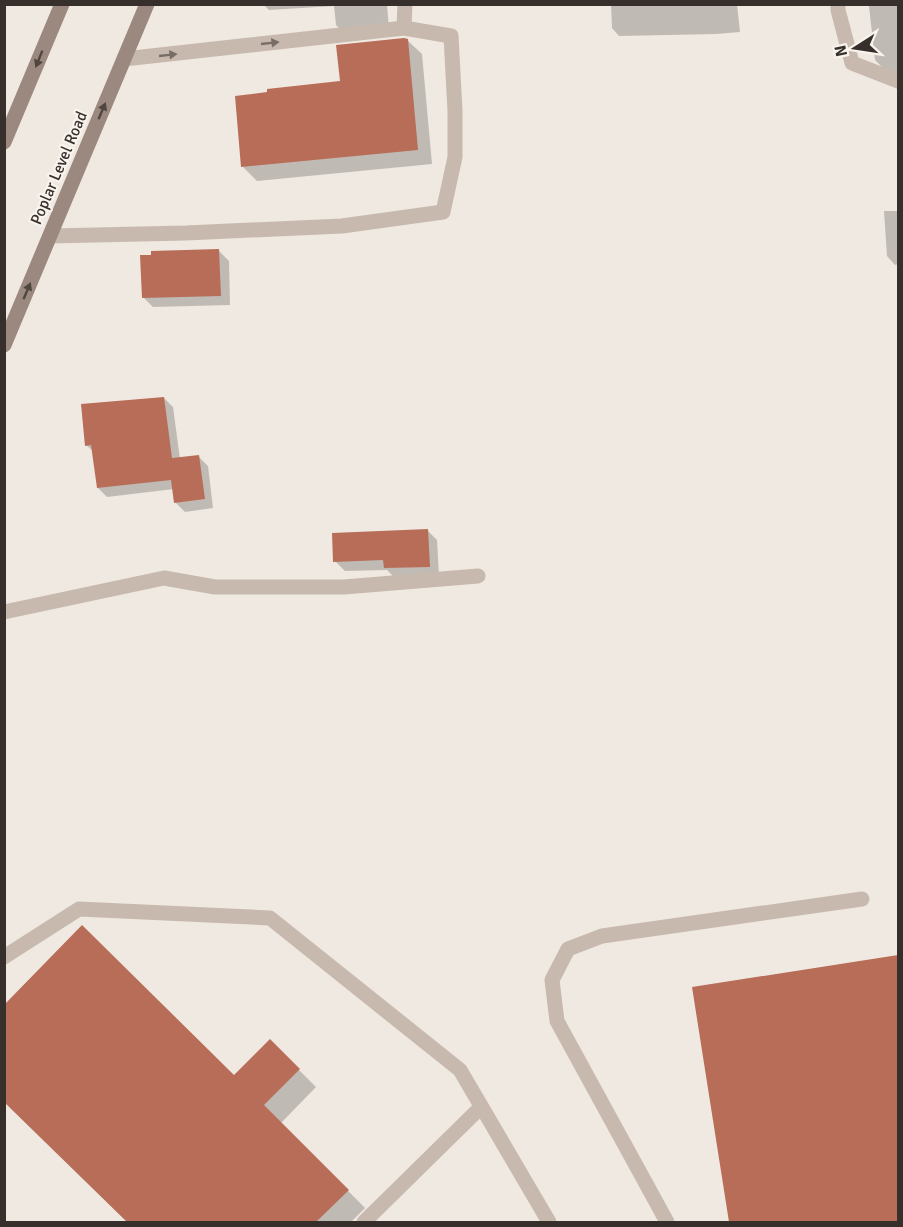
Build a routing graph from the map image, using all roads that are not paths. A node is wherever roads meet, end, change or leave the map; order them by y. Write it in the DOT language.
graph roads {
  1 [pos="62,4"];
  2 [pos="147,4"];
  3 [pos="405,4"];
  4 [pos="838,4"];
  5 [pos="404,28"];
  6 [pos="124,59"];
  7 [pos="898,81"];
  8 [pos="4,142"];
  9 [pos="50,236"];
  10 [pos="4,345"];
  11 [pos="478,576"];
  12 [pos="4,612"];
  13 [pos="862,899"];
  14 [pos="4,957"];
  15 [pos="482,1107"];
  16 [pos="364,1222"];
  17 [pos="549,1222"];
  18 [pos="667,1222"];
  1 -- 8 [label="main road, one-way"];
  2 -- 6 [label="main road, Poplar Level Road"];
  3 -- 5 [label="lane"];
  4 -- 7 [label="lane"];
  6 -- 5 [label="lane, one-way"];
  5 -- 9 [label="lane"];
  9 -- 6 [label="main road, Poplar Level Road, one-way"];
  10 -- 9 [label="main road, Poplar Level Road, one-way"];
  11 -- 12 [label="lane"];
  13 -- 18 [label="lane"];
  14 -- 15 [label="lane"];
  15 -- 16 [label="lane"];
  15 -- 17 [label="lane"];
}
